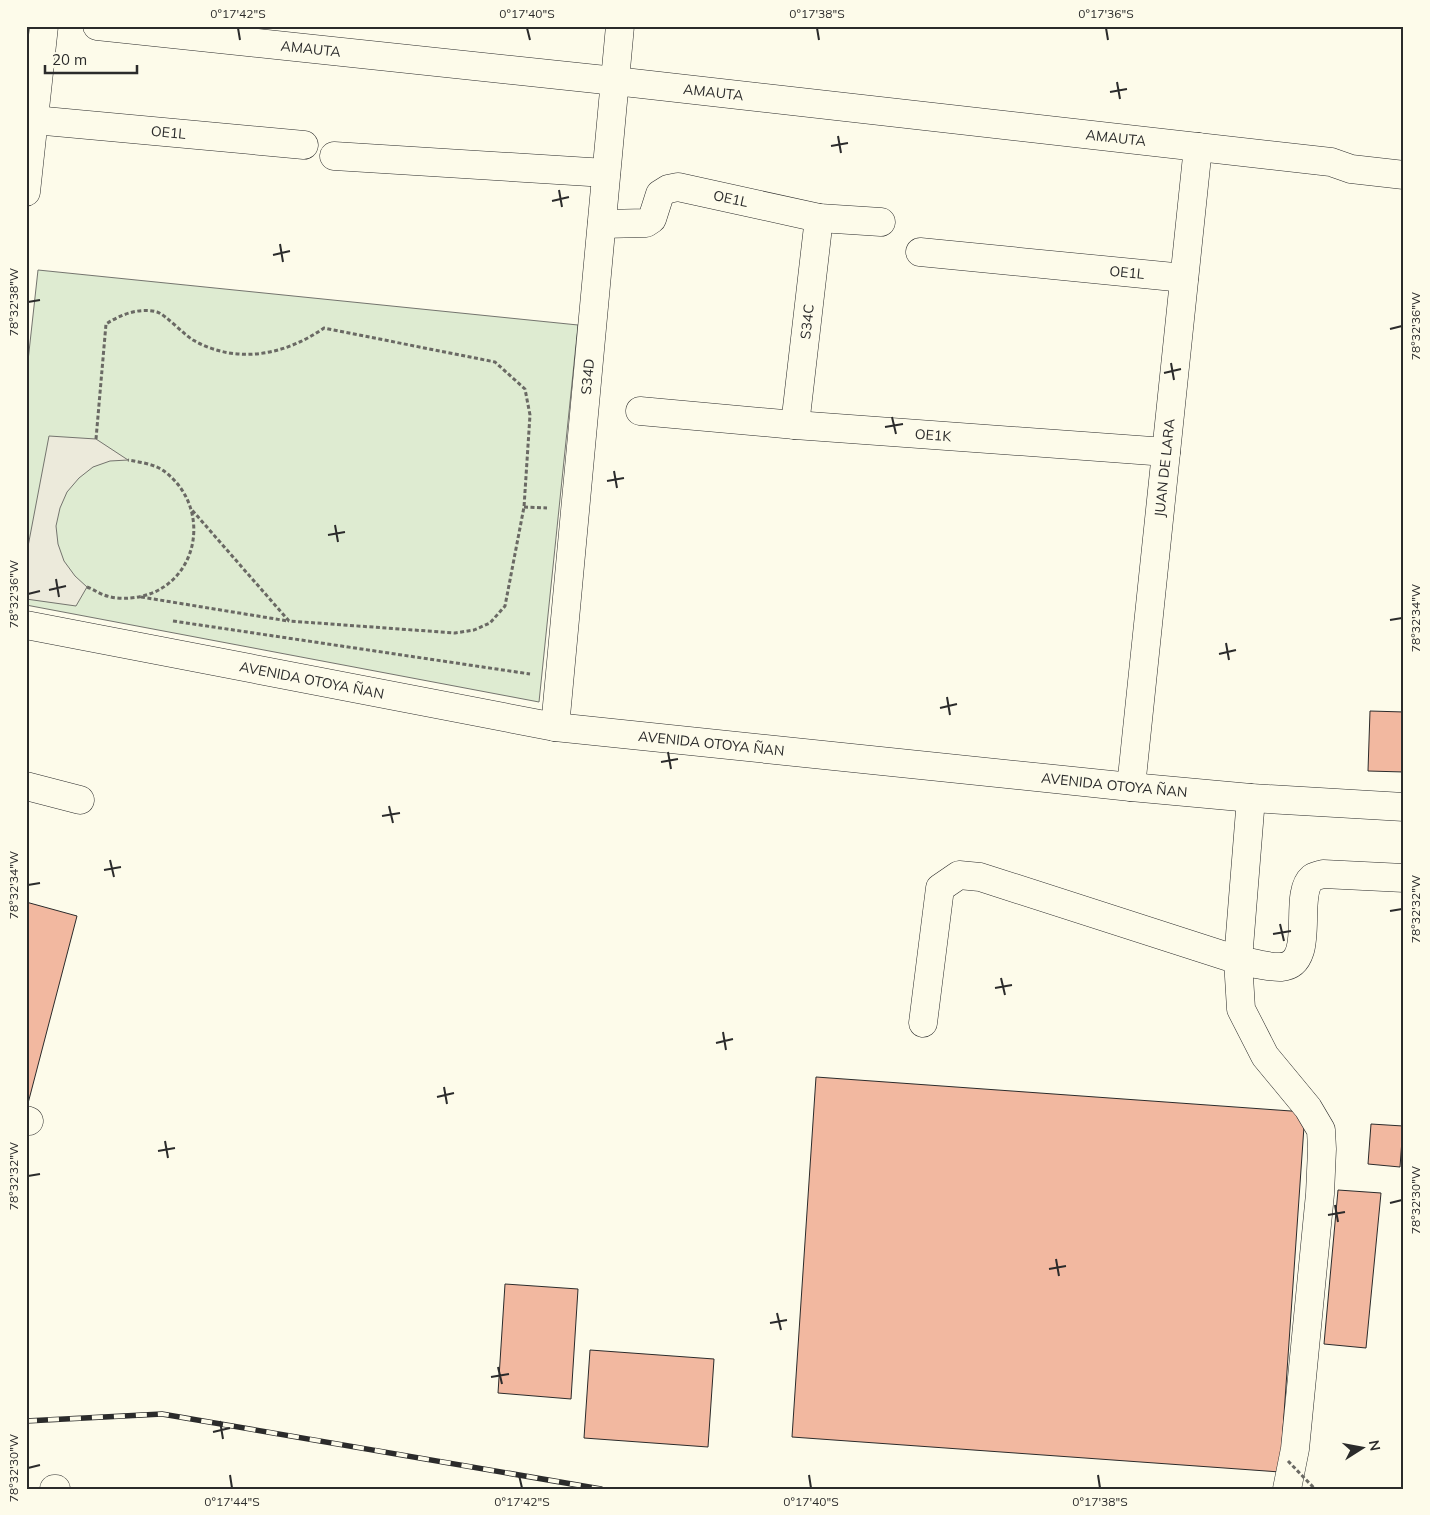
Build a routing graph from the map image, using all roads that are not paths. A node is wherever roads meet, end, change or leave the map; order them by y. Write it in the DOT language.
graph roads {
  1 [pos="44,26"];
  2 [pos="97,26"];
  3 [pos="620,26"];
  4 [pos="615,81"];
  5 [pos="34,120"];
  6 [pos="304,145"];
  7 [pos="1198,147"];
  8 [pos="334,156"];
  9 [pos="606,173"];
  10 [pos="1404,175"];
  11 [pos="26,192"];
  12 [pos="819,218"];
  13 [pos="881,222"];
  14 [pos="602,224"];
  15 [pos="920,252"];
  16 [pos="1184,278"];
  17 [pos="640,411"];
  18 [pos="795,425"];
  19 [pos="1166,452"];
  20 [pos="26,624"];
  21 [pos="555,727"];
  22 [pos="26,786"];
  23 [pos="1131,787"];
  24 [pos="1251,798"];
  25 [pos="80,800"];
  26 [pos="1404,807"];
  27 [pos="1404,878"];
  28 [pos="1238,960"];
  29 [pos="923,1023"];
  30 [pos="1287,1489"];
  1 -- 5 [label="street"];
  2 -- 4 [label="street, AMAUTA"];
  3 -- 4 [label="street, S34D"];
  4 -- 7 [label="street, AMAUTA"];
  4 -- 9 [label="street, S34D"];
  5 -- 6 [label="street, OE1L"];
  5 -- 11 [label="street"];
  7 -- 10 [label="street, AMAUTA"];
  7 -- 16 [label="street, JUAN DE LARA"];
  8 -- 9 [label="street"];
  9 -- 14 [label="street, S34D"];
  12 -- 13 [label="street, OE1L"];
  12 -- 14 [label="street, OE1L"];
  12 -- 18 [label="street, S34C"];
  14 -- 21 [label="street, S34D"];
  15 -- 16 [label="street, OE1L"];
  16 -- 19 [label="street, JUAN DE LARA"];
  17 -- 18 [label="street, OE1K"];
  18 -- 19 [label="street, OE1K"];
  19 -- 23 [label="street, JUAN DE LARA"];
  20 -- 21 [label="street, AVENIDA OTOYA ÑAN"];
  21 -- 23 [label="street, AVENIDA OTOYA ÑAN"];
  22 -- 25 [label="street"];
  23 -- 24 [label="street, AVENIDA OTOYA ÑAN"];
  24 -- 26 [label="street, AVENIDA OTOYA ÑAN"];
  24 -- 28 [label="street"];
  27 -- 28 [label="street"];
  28 -- 29 [label="street"];
  28 -- 30 [label="street"];
}
